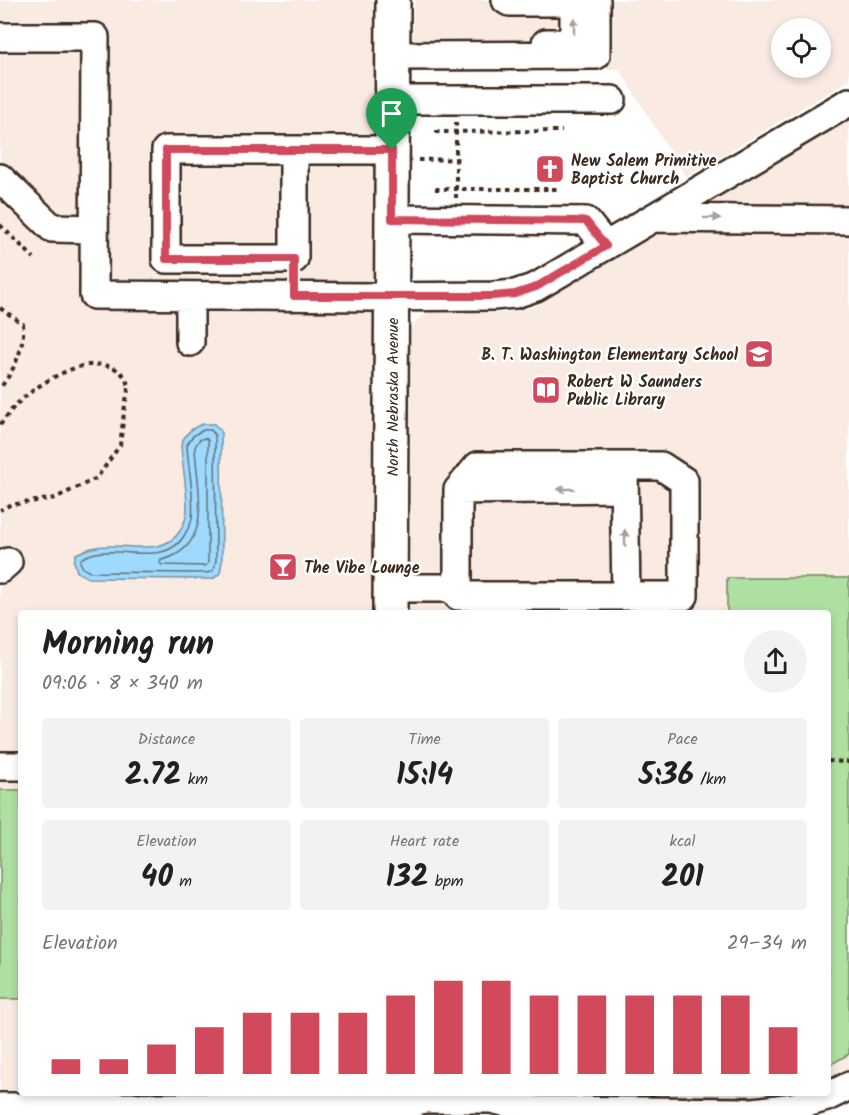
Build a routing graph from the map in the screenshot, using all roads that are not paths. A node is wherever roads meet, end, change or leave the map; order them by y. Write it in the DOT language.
graph roads {
  1 [pos="393,0"];
  2 [pos="506,0"];
  3 [pos="596,0"];
  4 [pos="0,37"];
  5 [pos="496,55"];
  6 [pos="392,56"];
  7 [pos="392,100"];
  8 [pos="612,100"];
  9 [pos="849,102"];
  10 [pos="294,151"];
  11 [pos="403,155"];
  12 [pos="0,178"];
  13 [pos="654,218"];
  14 [pos="392,219"];
  15 [pos="849,220"];
  16 [pos="94,229"];
  17 [pos="606,246"];
  18 [pos="294,259"];
  19 [pos="190,296"];
  20 [pos="294,296"];
  21 [pos="392,297"];
  22 [pos="190,342"];
  23 [pos="624,477"];
  24 [pos="458,588"];
  25 [pos="626,596"];
  26 [pos="391,601"];
  27 [pos="0,766"];
  28 [pos="18,766"];
  29 [pos="849,1086"];
  30 [pos="831,1095"];
  31 [pos="829,1096"];
  32 [pos="0,1107"];
  33 [pos="393,1107"];
  34 [pos="655,1108"];
  35 [pos="527,1113"];
  1 -- 6 [label="main road, North Nebraska Avenue"];
  5 -- 2 [label="street, one-way"];
  3 -- 5 [label="street"];
  4 -- 16 [label="street"];
  5 -- 6 [label="street"];
  6 -- 7 [label="main road, North Nebraska Avenue"];
  7 -- 8 [label="street"];
  7 -- 11 [label="main road, North Nebraska Avenue"];
  9 -- 13 [label="street"];
  10 -- 11 [label="street"];
  10 -- 18 [label="street"];
  10 -- 18 [label="street"];
  11 -- 14 [label="main road, North Nebraska Avenue"];
  12 -- 16 [label="street"];
  13 -- 15 [label="street, one-way"];
  13 -- 17 [label="street"];
  14 -- 17 [label="street"];
  14 -- 21 [label="main road, North Nebraska Avenue"];
  16 -- 19 [label="street"];
  17 -- 21 [label="street"];
  18 -- 20 [label="street"];
  19 -- 20 [label="street"];
  19 -- 22 [label="street"];
  20 -- 21 [label="street"];
  21 -- 26 [label="main road, North Nebraska Avenue"];
  23 -- 24 [label="street, one-way"];
  25 -- 23 [label="street, one-way"];
  23 -- 25 [label="street"];
  24 -- 25 [label="street"];
  24 -- 26 [label="street"];
  27 -- 28 [label="street"];
  29 -- 30 [label="street"];
  31 -- 34 [label="street"];
  32 -- 33 [label="street"];
  33 -- 35 [label="street"];
  34 -- 35 [label="street"];
}
